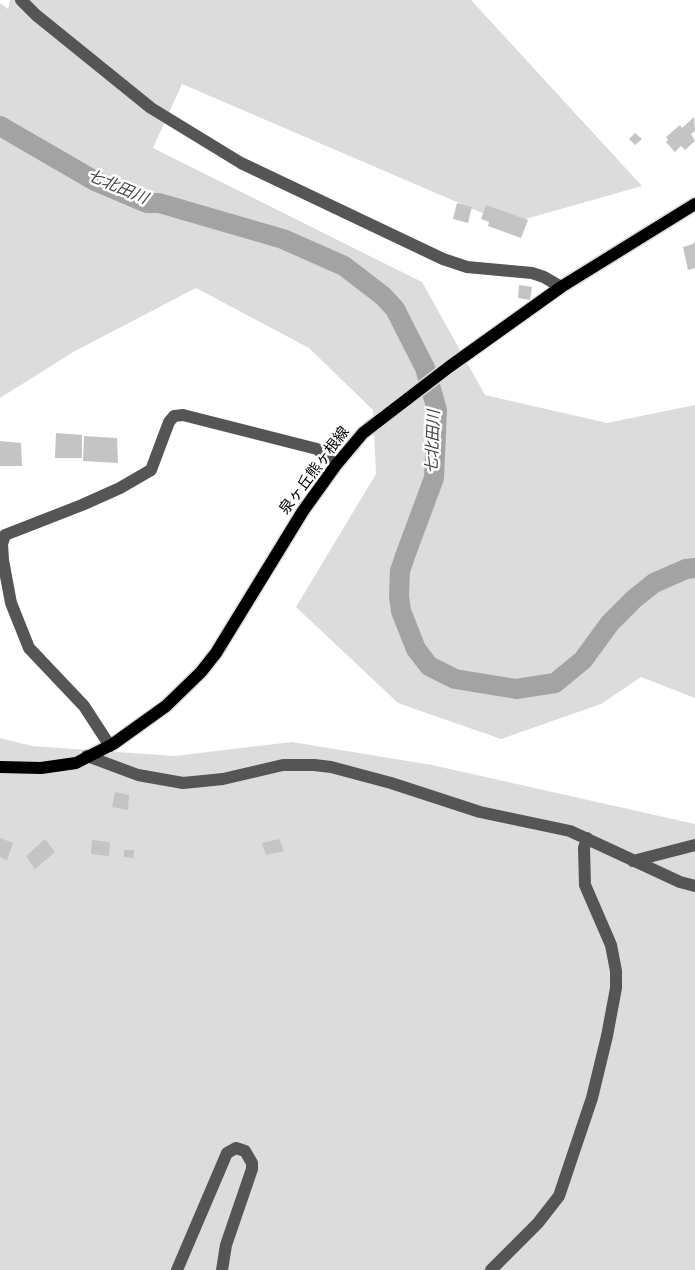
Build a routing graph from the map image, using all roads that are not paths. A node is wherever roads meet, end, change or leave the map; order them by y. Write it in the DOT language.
graph roads {
  1 [pos="22,0"];
  2 [pos="695,204"];
  3 [pos="561,287"];
  4 [pos="336,465"];
  5 [pos="110,746"];
  6 [pos="87,756"];
  7 [pos="0,767"];
  8 [pos="587,838"];
  9 [pos="695,845"];
  10 [pos="633,861"];
  11 [pos="695,886"];
  12 [pos="177,1270"];
  13 [pos="222,1270"];
  14 [pos="491,1270"];
  1 -- 3 [label="street"];
  2 -- 3 [label="main road, 泉ヶ丘熊ヶ根線"];
  3 -- 4 [label="main road, 泉ヶ丘熊ヶ根線"];
  4 -- 5 [label="main road, 泉ヶ丘熊ヶ根線"];
  4 -- 5 [label="street"];
  5 -- 6 [label="main road, 泉ヶ丘熊ヶ根線"];
  6 -- 7 [label="main road, 泉ヶ丘熊ヶ根線"];
  6 -- 8 [label="street"];
  8 -- 10 [label="street"];
  8 -- 14 [label="street"];
  9 -- 10 [label="street"];
  10 -- 11 [label="street"];
  12 -- 13 [label="street"];
}
